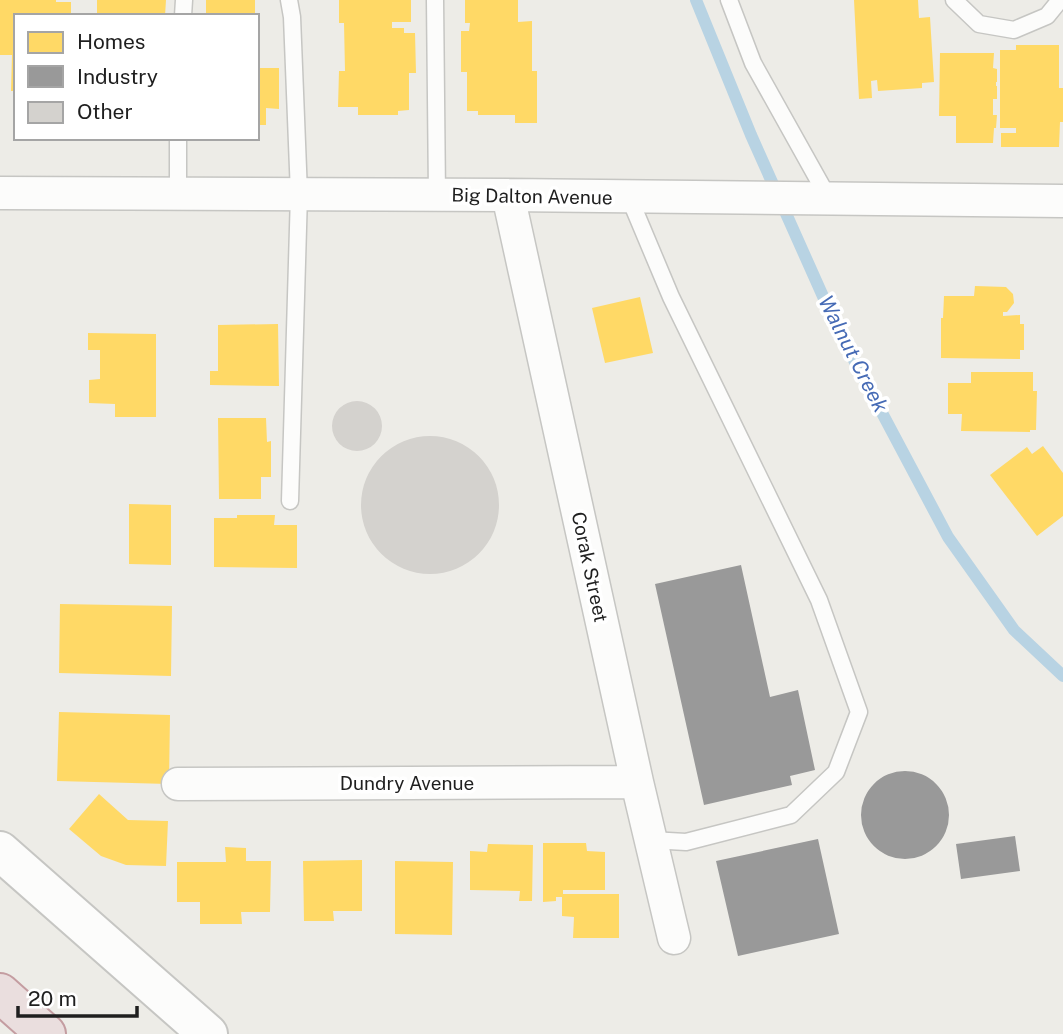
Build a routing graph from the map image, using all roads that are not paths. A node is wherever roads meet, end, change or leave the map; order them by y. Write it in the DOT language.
graph roads {
  1 [pos="289,0"];
  2 [pos="435,0"];
  3 [pos="729,0"];
  4 [pos="954,0"];
  5 [pos="1060,0"];
  6 [pos="178,140"];
  7 [pos="0,193"];
  8 [pos="178,194"];
  9 [pos="299,194"];
  10 [pos="437,195"];
  11 [pos="508,195"];
  12 [pos="629,197"];
  13 [pos="821,199"];
  14 [pos="1063,201"];
  15 [pos="290,501"];
  16 [pos="637,782"];
  17 [pos="178,784"];
  18 [pos="651,840"];
  19 [pos="0,851"];
  20 [pos="674,938"];
  21 [pos="0,993"];
  22 [pos="46,1034"];
  23 [pos="208,1034"];
  1 -- 9 [label="lane"];
  2 -- 10 [label="lane"];
  3 -- 13 [label="lane"];
  4 -- 5 [label="lane"];
  6 -- 8 [label="lane"];
  7 -- 8 [label="street, Big Dalton Avenue"];
  8 -- 9 [label="street, Big Dalton Avenue"];
  9 -- 10 [label="street, Big Dalton Avenue"];
  9 -- 15 [label="lane"];
  10 -- 11 [label="street, Big Dalton Avenue"];
  11 -- 12 [label="street, Big Dalton Avenue"];
  11 -- 16 [label="street, Corak Street"];
  12 -- 13 [label="street, Big Dalton Avenue"];
  12 -- 18 [label="lane"];
  13 -- 14 [label="street, Big Dalton Avenue"];
  16 -- 17 [label="street, Dundry Avenue"];
  16 -- 18 [label="street, Corak Street"];
  18 -- 20 [label="street, Corak Street"];
  19 -- 23 [label="street"];
  21 -- 22 [label="highway"];
}
